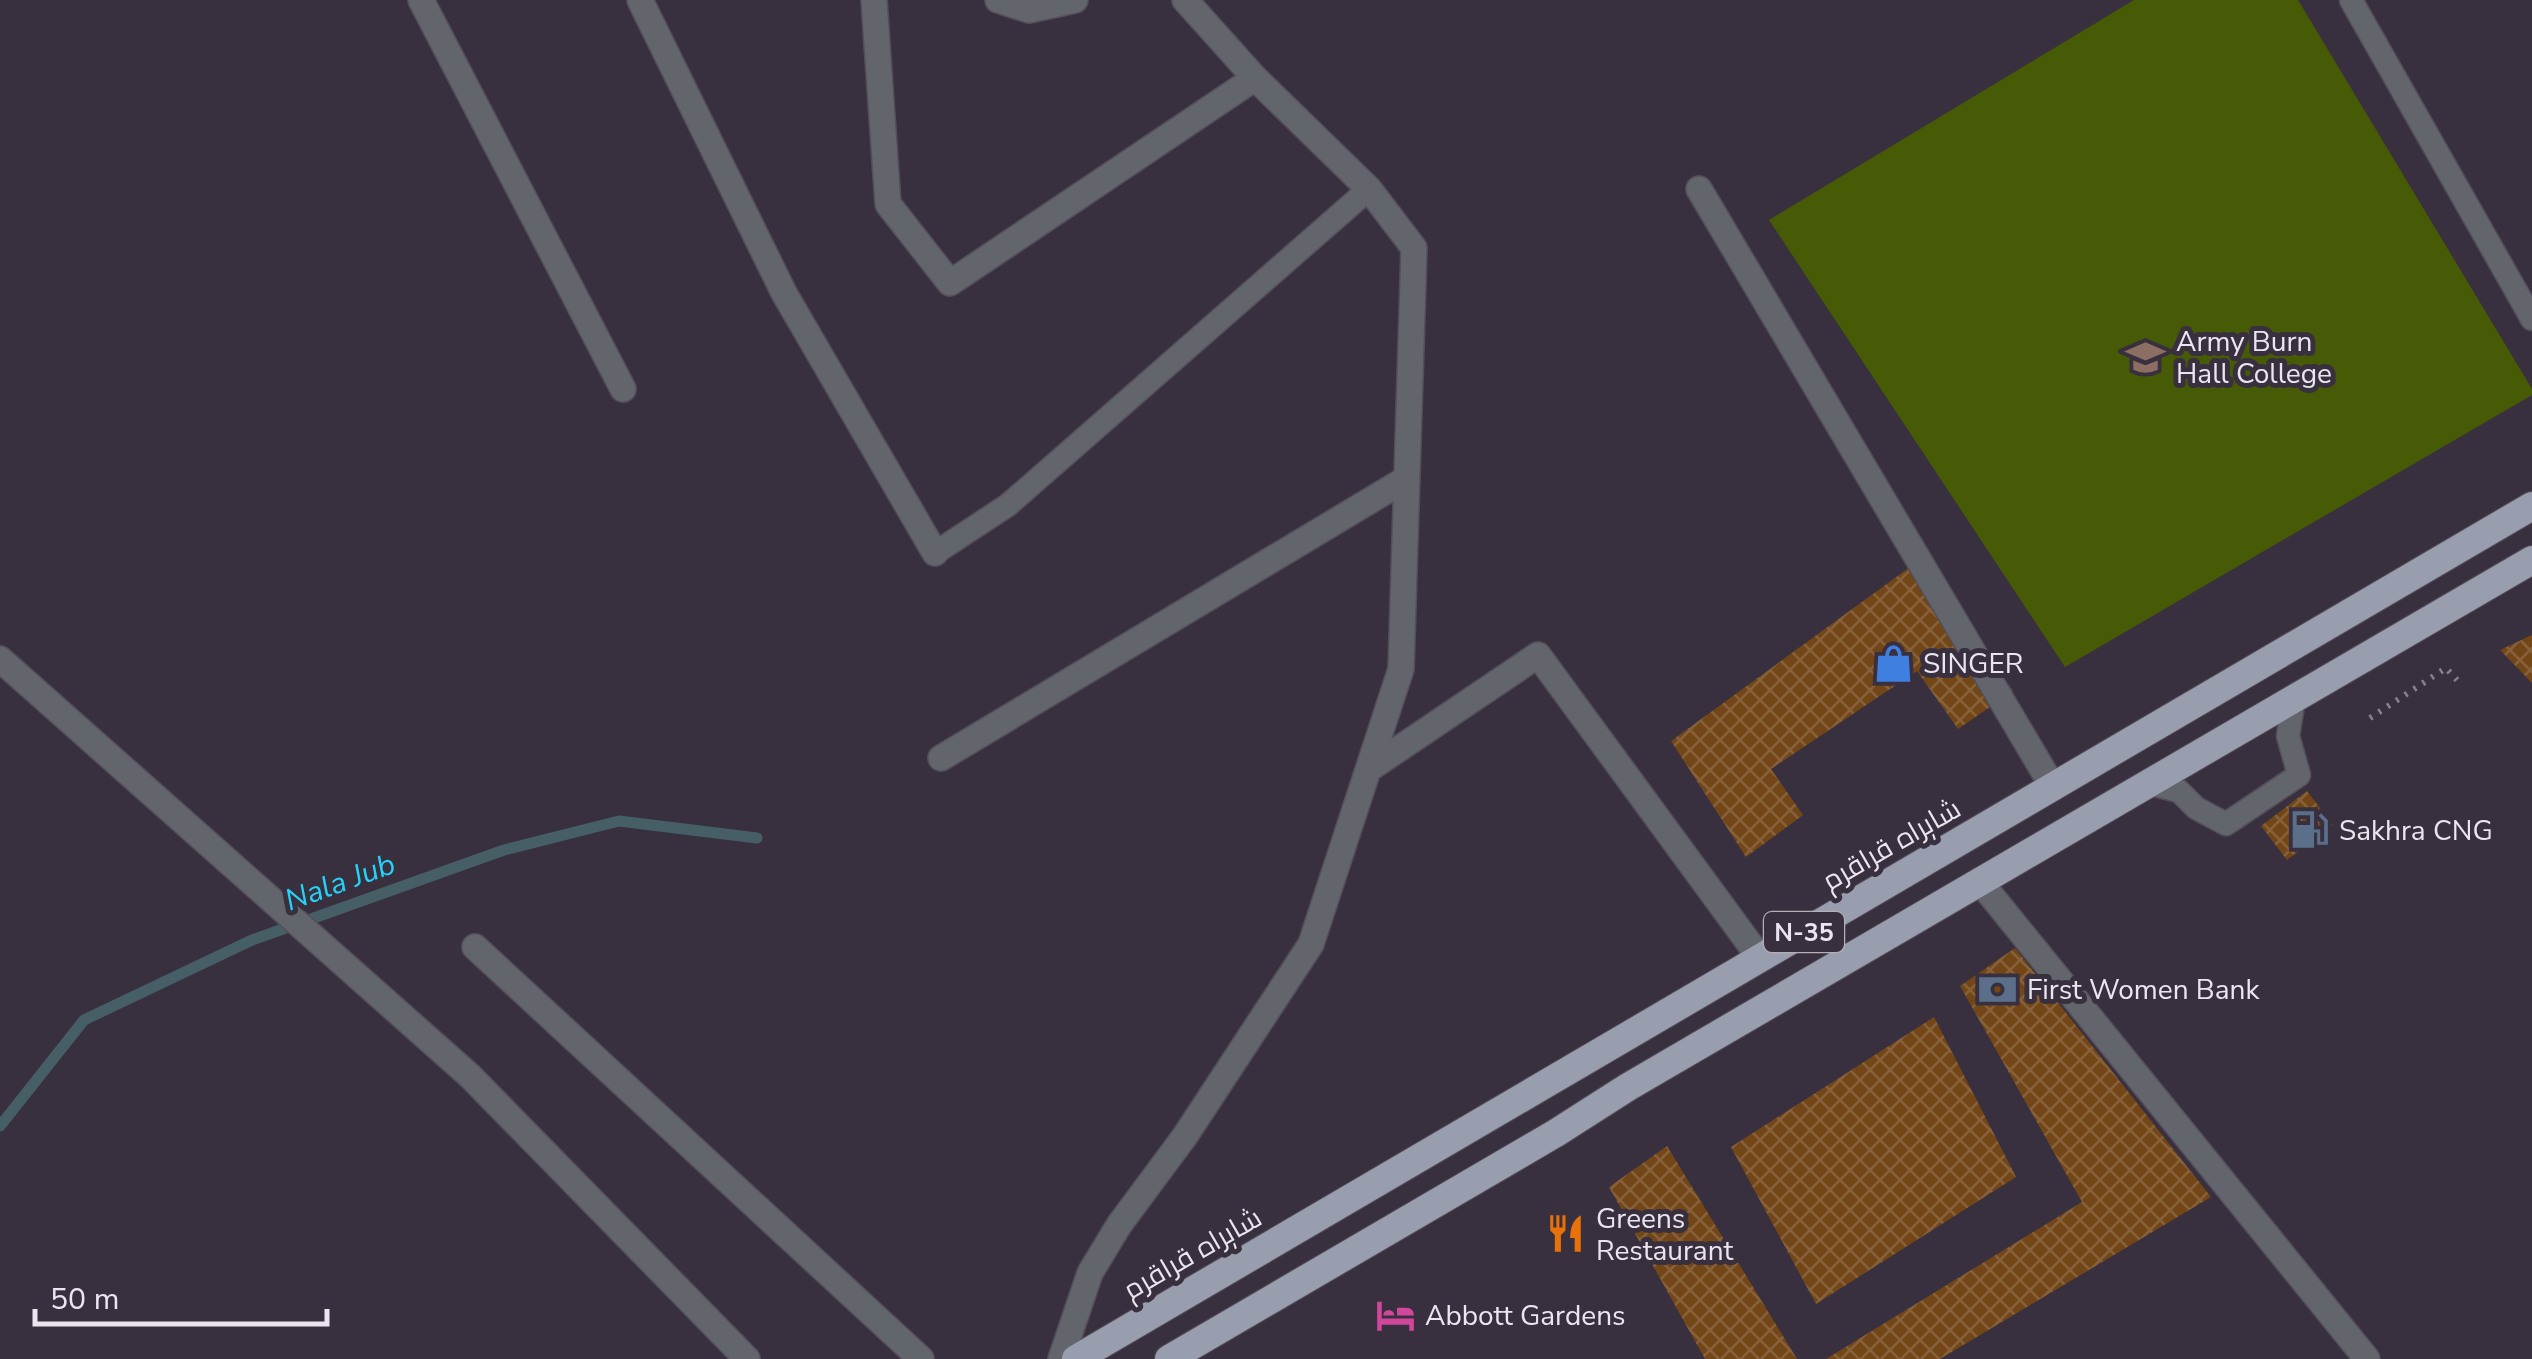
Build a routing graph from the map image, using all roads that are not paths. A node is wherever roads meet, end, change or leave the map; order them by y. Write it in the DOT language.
graph roads {
  1 [pos="421,0"];
  2 [pos="640,0"];
  3 [pos="874,0"];
  4 [pos="998,0"];
  5 [pos="1074,0"];
  6 [pos="1185,0"];
  7 [pos="2351,0"];
  8 [pos="1256,78"];
  9 [pos="1369,189"];
  10 [pos="1698,190"];
  11 [pos="2532,319"];
  12 [pos="623,390"];
  13 [pos="1406,479"];
  14 [pos="2532,506"];
  15 [pos="935,552"];
  16 [pos="2532,560"];
  17 [pos="0,659"];
  18 [pos="2294,699"];
  19 [pos="941,758"];
  20 [pos="1368,770"];
  21 [pos="2150,784"];
  22 [pos="2053,786"];
  23 [pos="1981,883"];
  24 [pos="476,946"];
  25 [pos="1760,958"];
  26 [pos="746,1359"];
  27 [pos="921,1359"];
  28 [pos="1060,1359"];
  29 [pos="1076,1359"];
  30 [pos="1169,1359"];
  31 [pos="2366,1359"];
  1 -- 12 [label="street"];
  2 -- 15 [label="street"];
  3 -- 8 [label="street"];
  4 -- 5 [label="street"];
  6 -- 8 [label="street"];
  7 -- 11 [label="lane"];
  8 -- 9 [label="street"];
  9 -- 13 [label="street"];
  9 -- 15 [label="lane"];
  10 -- 22 [label="street"];
  13 -- 19 [label="street"];
  13 -- 20 [label="street"];
  14 -- 22 [label="highway, شاہراہ قراقرم / N-35"];
  16 -- 18 [label="highway, N-35"];
  17 -- 26 [label="street"];
  18 -- 21 [label="highway, N-35"];
  18 -- 21 [label="lane"];
  20 -- 25 [label="street"];
  20 -- 28 [label="street"];
  21 -- 23 [label="highway, N-35"];
  22 -- 25 [label="highway, شاہراہ قراقرم / N-35"];
  23 -- 30 [label="highway, N-35"];
  23 -- 31 [label="street"];
  24 -- 27 [label="street"];
  25 -- 29 [label="highway, شاہراہ قراقرم / N-35"];
}
